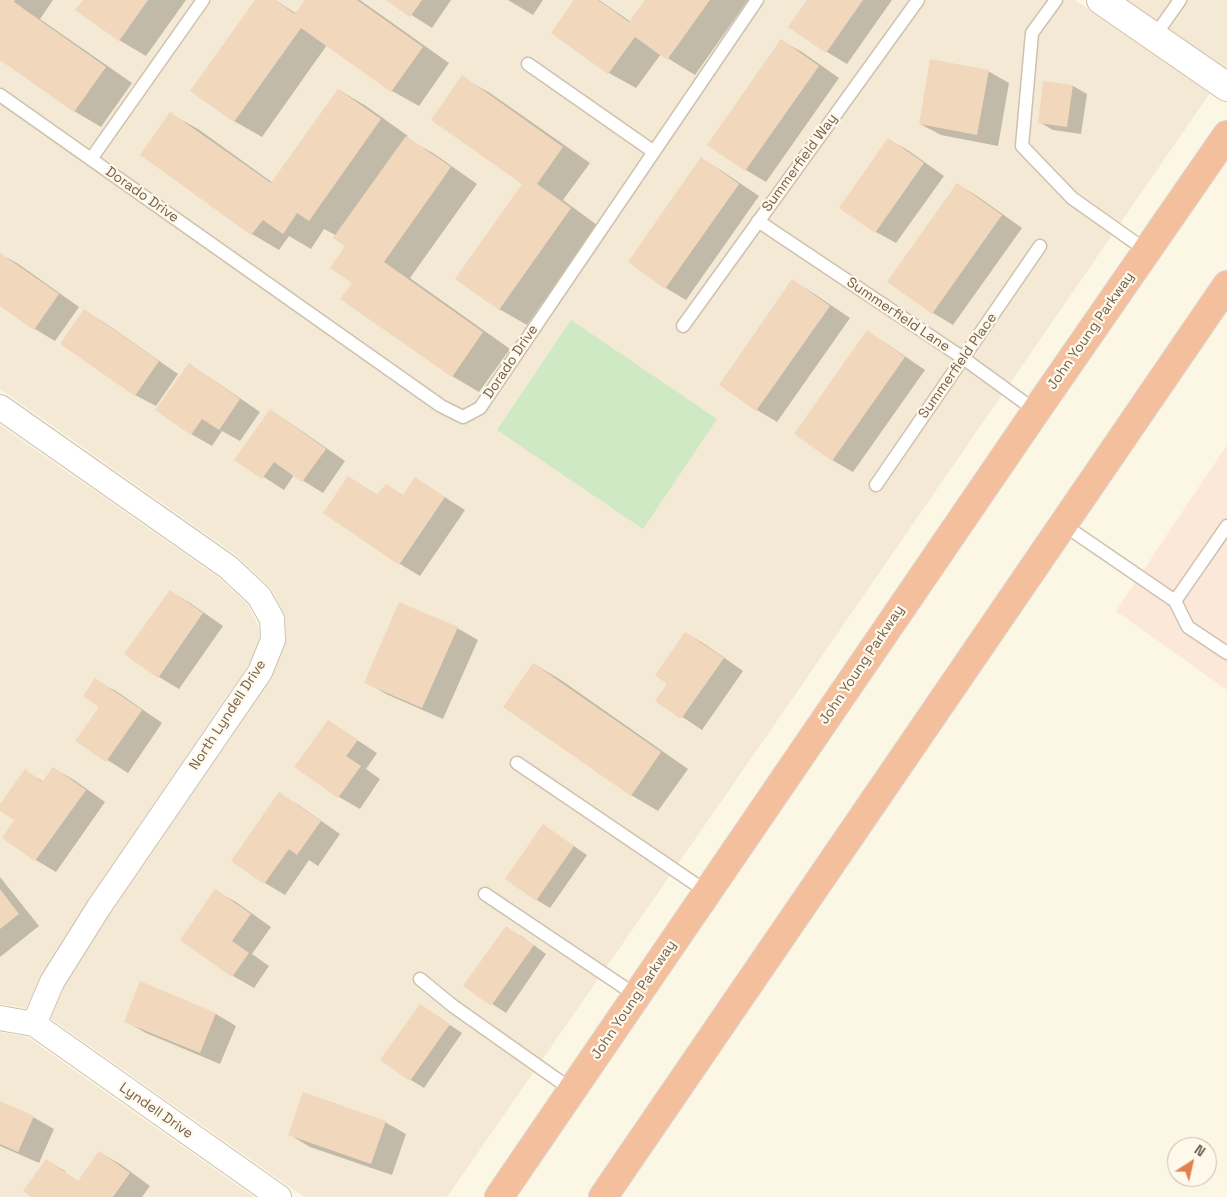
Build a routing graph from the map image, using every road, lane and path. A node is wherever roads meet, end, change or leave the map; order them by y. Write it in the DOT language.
graph roads {
  1 [pos="203,0"];
  2 [pos="757,0"];
  3 [pos="918,0"];
  4 [pos="1056,0"];
  5 [pos="1101,0"];
  6 [pos="1180,0"];
  7 [pos="1154,37"];
  8 [pos="528,64"];
  9 [pos="1227,87"];
  10 [pos="0,95"];
  11 [pos="1227,135"];
  12 [pos="654,152"];
  13 [pos="90,159"];
  14 [pos="758,221"];
  15 [pos="1040,246"];
  16 [pos="1147,251"];
  17 [pos="1227,286"];
  18 [pos="683,326"];
  19 [pos="963,358"];
  20 [pos="0,407"];
  21 [pos="1036,411"];
  22 [pos="876,485"];
  23 [pos="1064,524"];
  24 [pos="1227,526"];
  25 [pos="1174,601"];
  26 [pos="1227,653"];
  27 [pos="518,763"];
  28 [pos="707,892"];
  29 [pos="485,894"];
  30 [pos="420,979"];
  31 [pos="637,996"];
  32 [pos="0,1018"];
  33 [pos="34,1024"];
  34 [pos="572,1090"];
  35 [pos="279,1197"];
  36 [pos="499,1197"];
  37 [pos="603,1197"];
  1 -- 13 [label="lane, Dorado Drive"];
  2 -- 12 [label="lane, Dorado Drive"];
  3 -- 14 [label="lane, Summerfield Way"];
  4 -- 16 [label="lane"];
  5 -- 7 [label="street"];
  6 -- 7 [label="lane"];
  7 -- 9 [label="street"];
  8 -- 12 [label="lane"];
  10 -- 13 [label="lane, Dorado Drive"];
  11 -- 16 [label="highway, John Young Parkway"];
  12 -- 13 [label="lane, Dorado Drive"];
  14 -- 18 [label="lane, Summerfield Way"];
  14 -- 19 [label="lane, Summerfield Lane"];
  15 -- 19 [label="lane, Summerfield Place"];
  16 -- 21 [label="highway, John Young Parkway"];
  17 -- 23 [label="highway"];
  19 -- 21 [label="lane, Summerfield Lane"];
  19 -- 22 [label="lane, Summerfield Place"];
  20 -- 33 [label="street, North Lyndell Drive"];
  21 -- 28 [label="highway, John Young Parkway"];
  23 -- 25 [label="lane"];
  23 -- 37 [label="highway"];
  24 -- 25 [label="lane"];
  25 -- 26 [label="lane"];
  27 -- 28 [label="lane"];
  28 -- 31 [label="highway, John Young Parkway"];
  29 -- 31 [label="lane"];
  30 -- 34 [label="lane"];
  31 -- 34 [label="highway, John Young Parkway"];
  32 -- 33 [label="street"];
  33 -- 35 [label="street, Lyndell Drive"];
  34 -- 36 [label="highway, John Young Parkway"];
}
